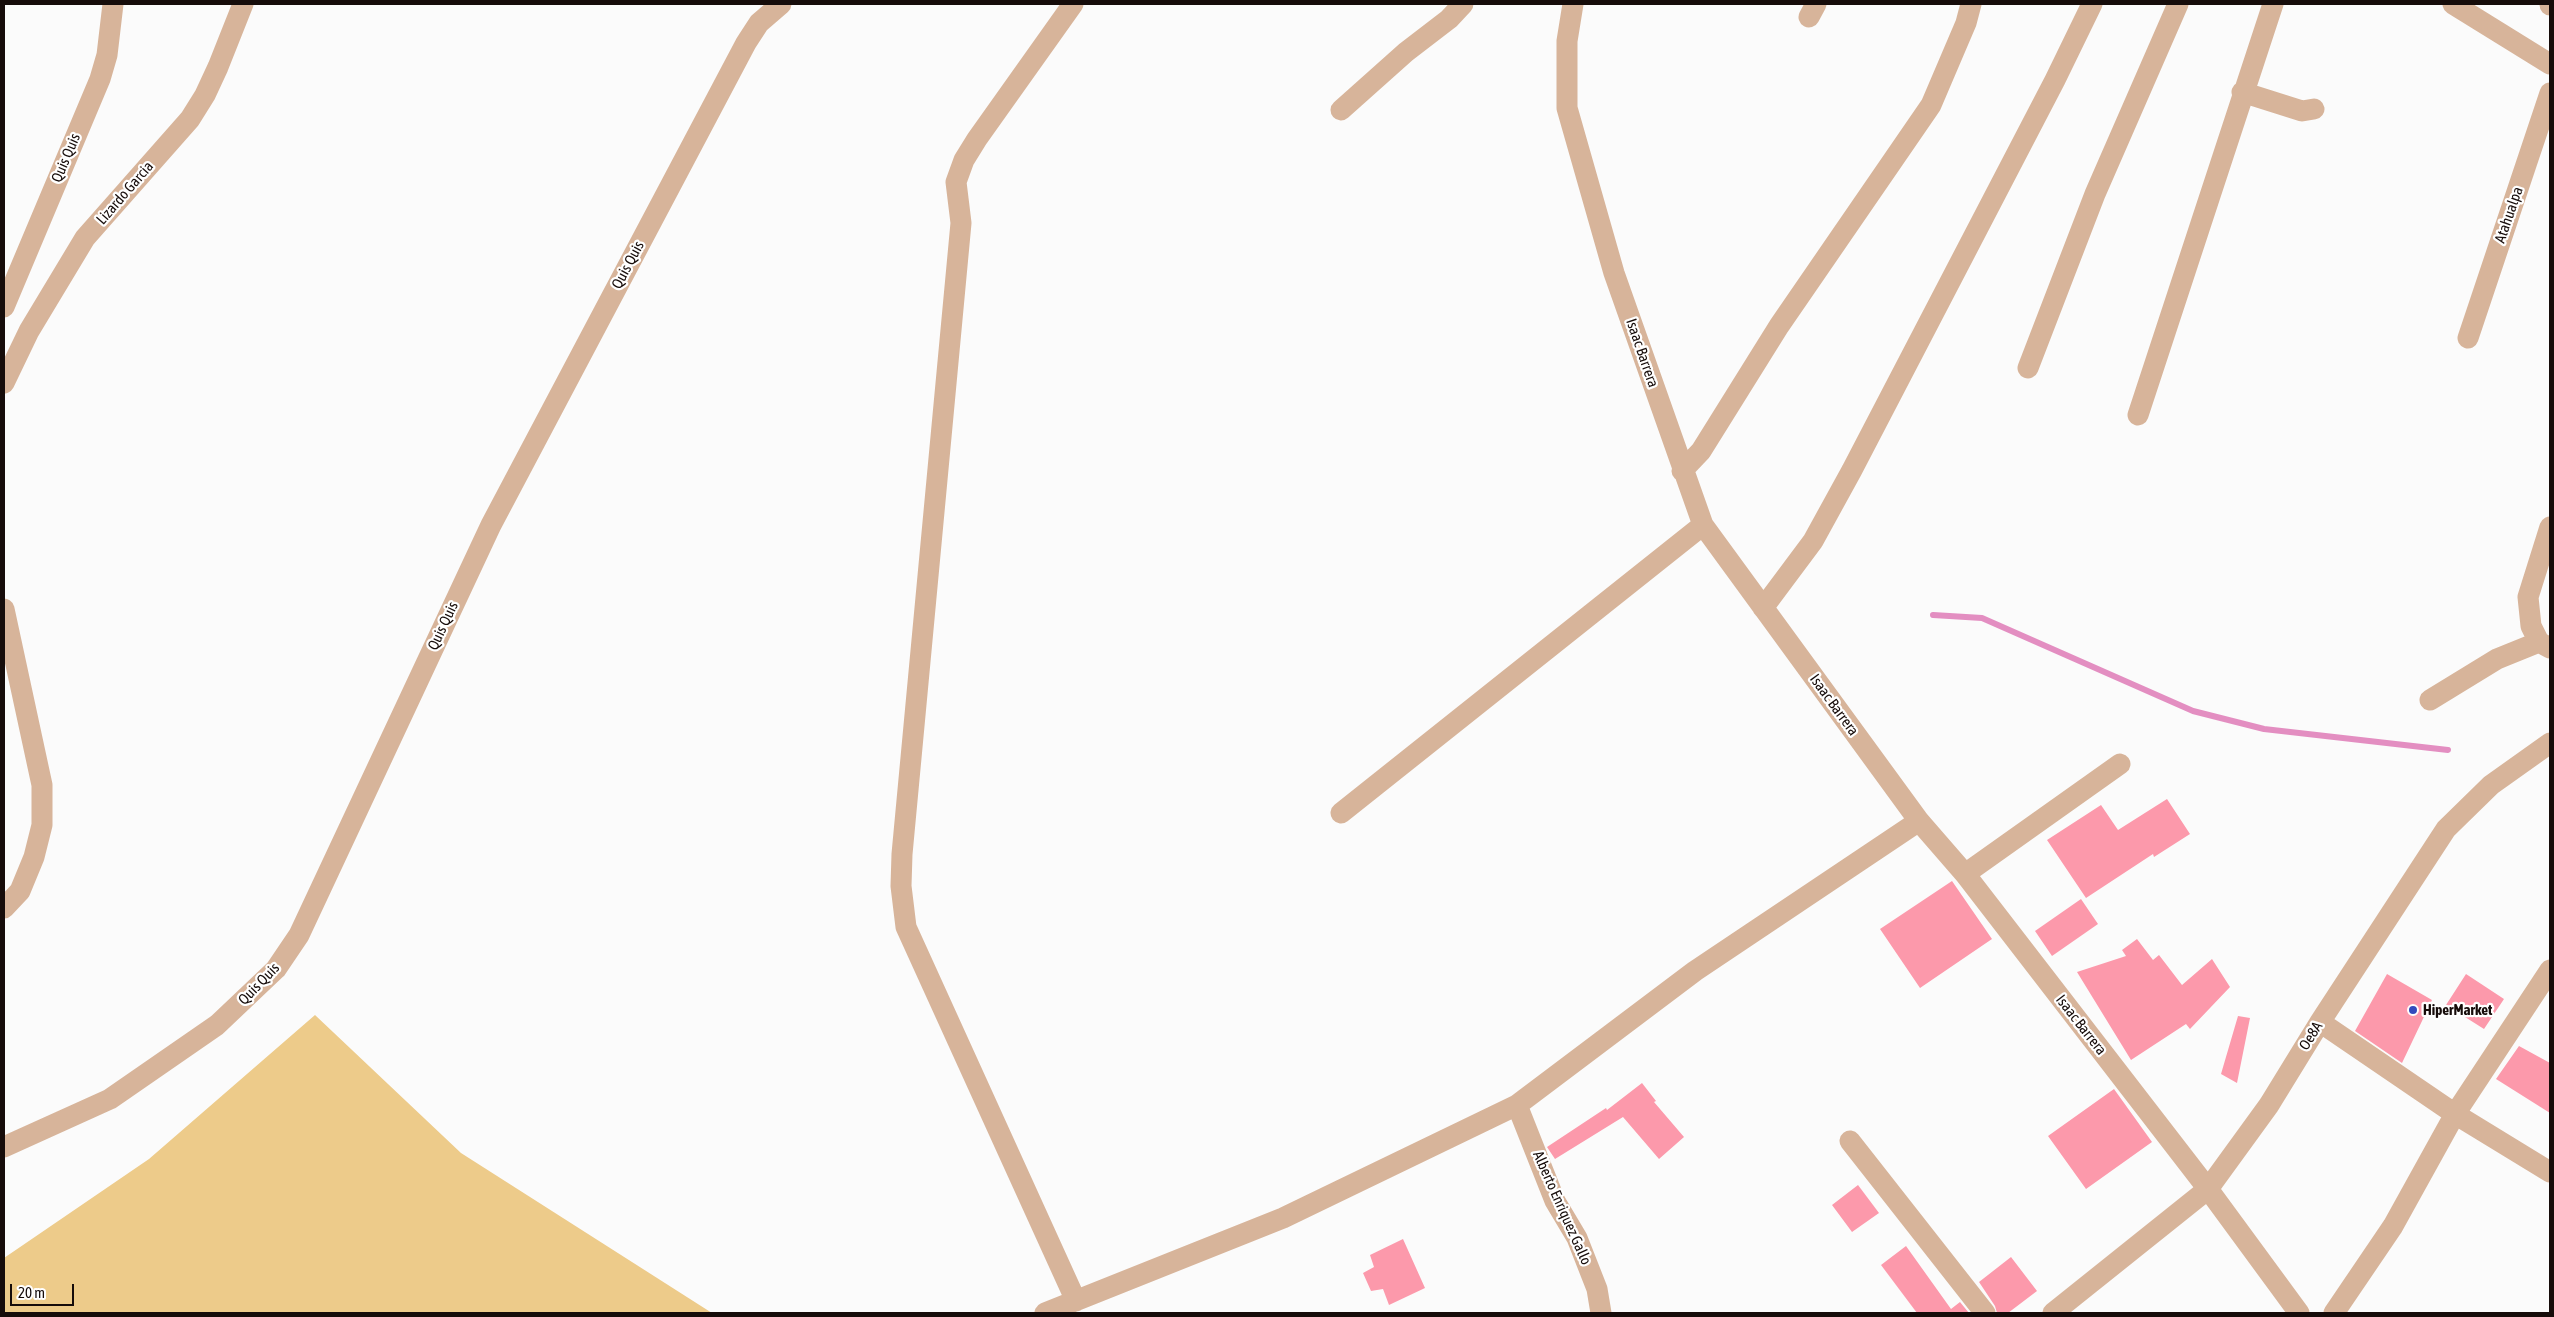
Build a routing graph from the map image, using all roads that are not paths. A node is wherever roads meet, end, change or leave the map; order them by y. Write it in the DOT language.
graph roads {
  1 [pos="113,4"];
  2 [pos="243,4"];
  3 [pos="781,4"];
  4 [pos="1073,4"];
  5 [pos="1463,4"];
  6 [pos="1572,4"];
  7 [pos="1971,4"];
  8 [pos="2092,4"];
  9 [pos="2178,4"];
  10 [pos="2273,4"];
  11 [pos="2453,4"];
  12 [pos="2550,64"];
  13 [pos="2242,92"];
  14 [pos="2550,93"];
  15 [pos="1341,110"];
  16 [pos="2314,110"];
  17 [pos="4,307"];
  18 [pos="2468,338"];
  19 [pos="2028,368"];
  20 [pos="4,383"];
  21 [pos="2138,415"];
  22 [pos="1682,471"];
  23 [pos="1703,526"];
  24 [pos="2550,528"];
  25 [pos="1763,608"];
  26 [pos="4,609"];
  27 [pos="2545,645"];
  28 [pos="2430,700"];
  29 [pos="2550,743"];
  30 [pos="2120,764"];
  31 [pos="1341,813"];
  32 [pos="1919,821"];
  33 [pos="1965,874"];
  34 [pos="4,908"];
  35 [pos="2550,970"];
  36 [pos="2320,1022"];
  37 [pos="1516,1105"];
  38 [pos="2455,1114"];
  39 [pos="1850,1141"];
  40 [pos="4,1146"];
  41 [pos="2550,1172"];
  42 [pos="2208,1189"];
  43 [pos="1076,1300"];
  44 [pos="1045,1313"];
  45 [pos="1601,1313"];
  46 [pos="1985,1313"];
  47 [pos="2053,1313"];
  48 [pos="2299,1313"];
  49 [pos="2334,1313"];
  1 -- 17 [label="street, Quis Quis"];
  2 -- 20 [label="street, Lizardo Garcia"];
  3 -- 40 [label="street, Quis Quis"];
  4 -- 43 [label="street"];
  5 -- 15 [label="street"];
  6 -- 22 [label="street, Isaac Barrera"];
  7 -- 22 [label="street"];
  8 -- 25 [label="street"];
  9 -- 19 [label="street"];
  10 -- 13 [label="street"];
  11 -- 12 [label="street"];
  13 -- 16 [label="street"];
  13 -- 21 [label="street"];
  14 -- 18 [label="street, Atahualpa"];
  22 -- 23 [label="street, Isaac Barrera"];
  23 -- 25 [label="street, Isaac Barrera"];
  23 -- 31 [label="street"];
  24 -- 27 [label="street"];
  25 -- 32 [label="street, Isaac Barrera"];
  26 -- 34 [label="street"];
  27 -- 28 [label="street"];
  29 -- 36 [label="street, Oe8A"];
  30 -- 33 [label="street"];
  32 -- 33 [label="street, Isaac Barrera"];
  32 -- 37 [label="street"];
  33 -- 42 [label="street, Isaac Barrera"];
  35 -- 38 [label="street"];
  36 -- 38 [label="street"];
  36 -- 42 [label="street, Oe8A"];
  37 -- 43 [label="street"];
  37 -- 45 [label="street, Alberto Enriquez Gallo"];
  38 -- 41 [label="street"];
  38 -- 49 [label="street"];
  39 -- 46 [label="street"];
  42 -- 47 [label="street, Oe8A"];
  42 -- 48 [label="street, Isaac Barrera"];
  43 -- 44 [label="street"];
}
